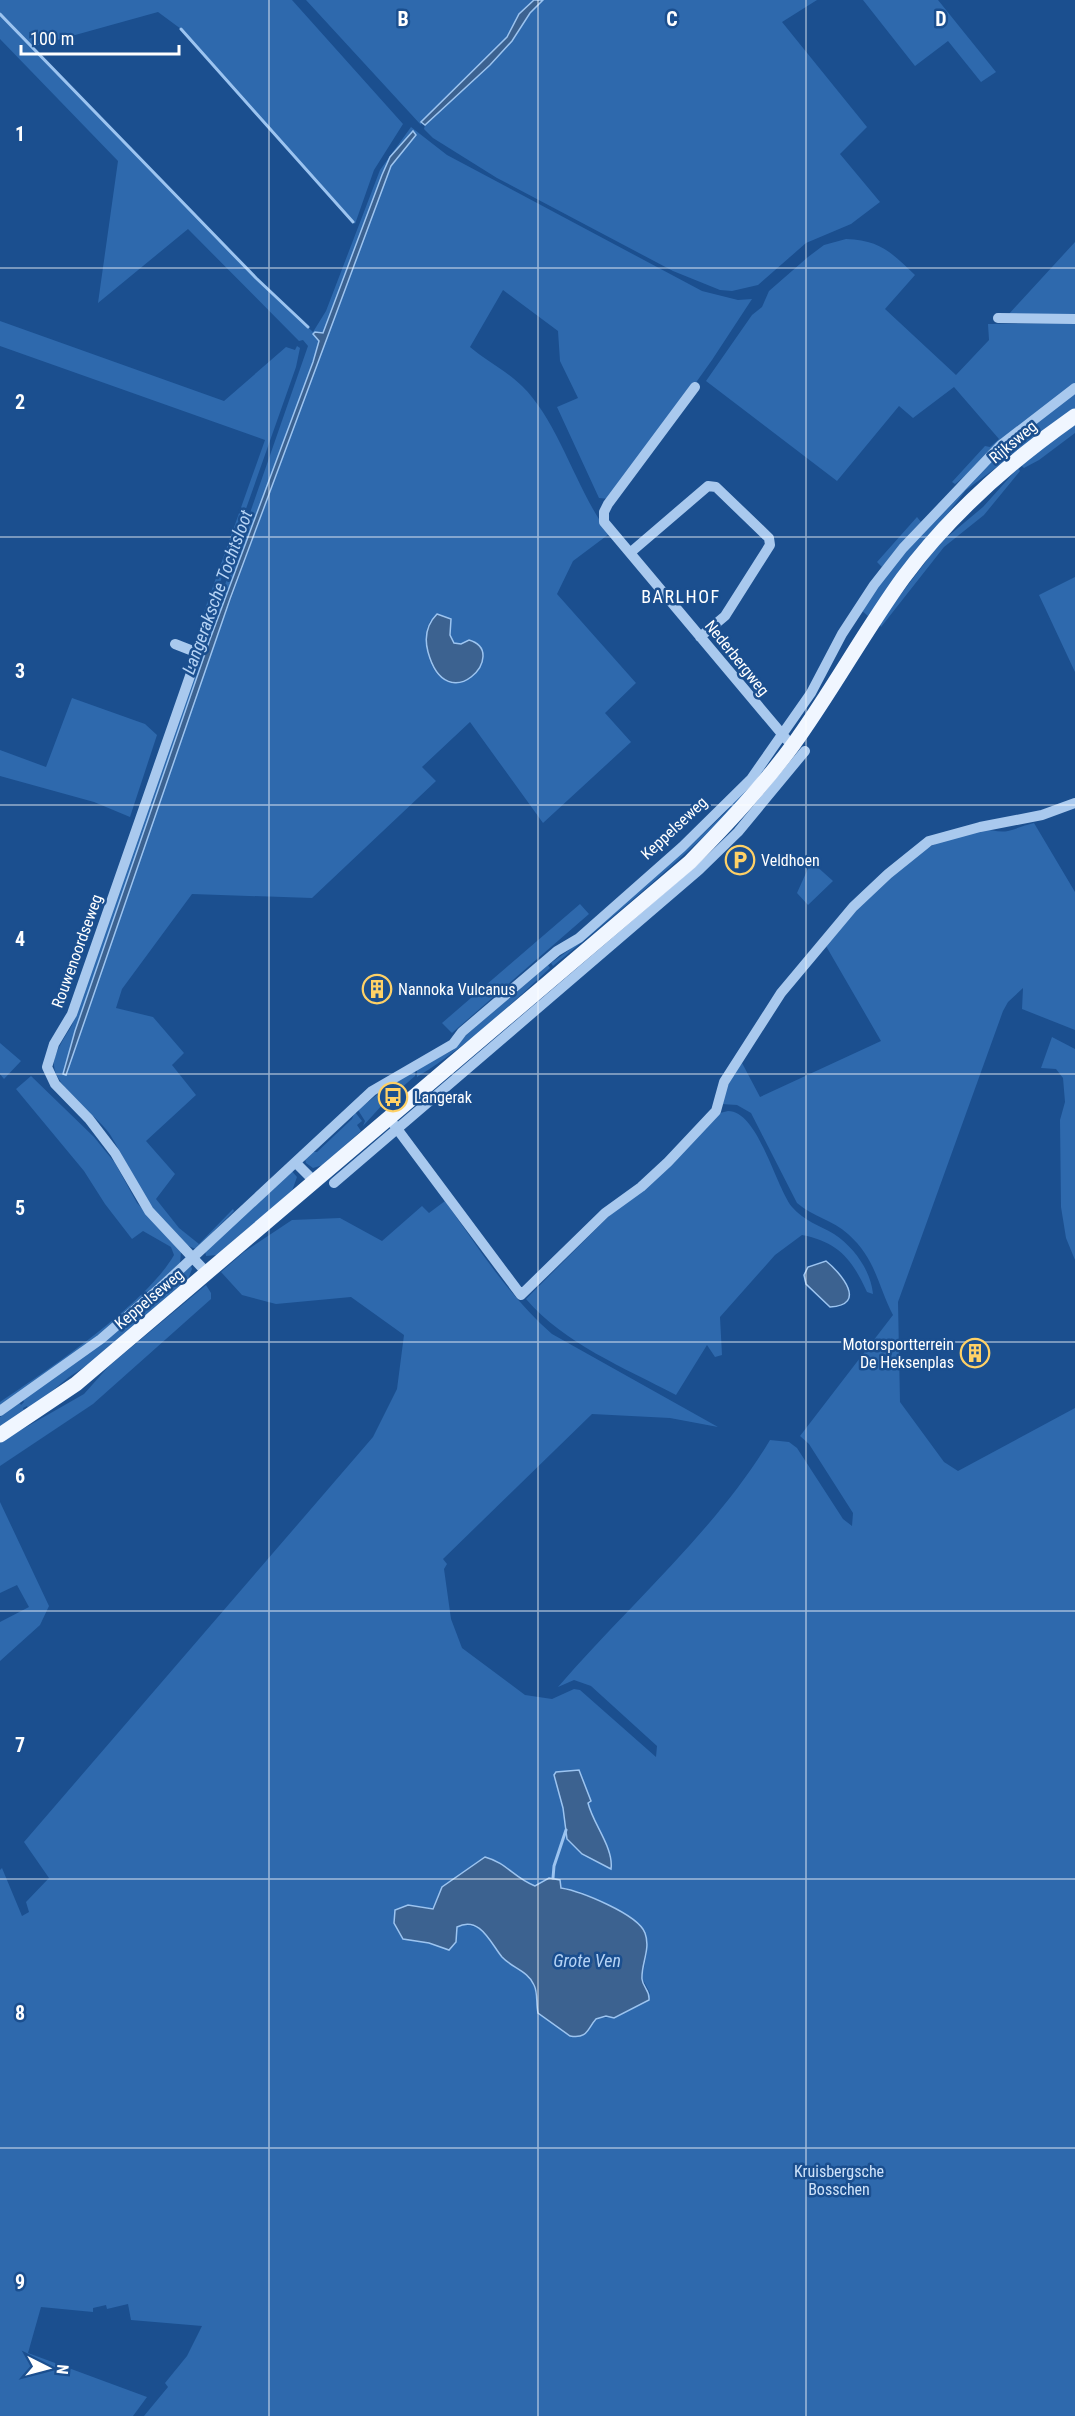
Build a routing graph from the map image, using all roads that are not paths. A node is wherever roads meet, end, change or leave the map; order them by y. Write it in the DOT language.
graph roads {
  1 [pos="998,318"];
  2 [pos="1075,320"];
  3 [pos="695,387"];
  4 [pos="1075,388"];
  5 [pos="1075,416"];
  6 [pos="1001,445"];
  7 [pos="977,498"];
  8 [pos="631,552"];
  9 [pos="857,611"];
  10 [pos="872,623"];
  11 [pos="700,637"];
  12 [pos="175,644"];
  13 [pos="793,744"];
  14 [pos="1075,803"];
  15 [pos="393,1123"];
  16 [pos="296,1163"];
  17 [pos="314,1181"];
  18 [pos="334,1183"];
  19 [pos="194,1256"];
  20 [pos="207,1273"];
  21 [pos="0,1411"];
  22 [pos="0,1435"];
  1 -- 2 [label="street"];
  3 -- 8 [label="street, Nederbergweg"];
  4 -- 6 [label="street, Rijksweg"];
  5 -- 7 [label="main road, Rijksweg"];
  6 -- 9 [label="street, Keppelseweg"];
  7 -- 10 [label="main road, Keppelseweg"];
  8 -- 11 [label="street, Nederbergweg"];
  8 -- 11 [label="street"];
  9 -- 10 [label="street"];
  9 -- 13 [label="street, Keppelseweg"];
  10 -- 13 [label="main road, Keppelseweg"];
  11 -- 13 [label="street, Nederbergweg"];
  12 -- 19 [label="street, Rouwenoordseweg"];
  13 -- 15 [label="main road, Keppelseweg"];
  13 -- 16 [label="street, Keppelseweg"];
  14 -- 15 [label="street"];
  15 -- 17 [label="main road, Keppelseweg"];
  15 -- 18 [label="street, Keppelseweg"];
  16 -- 17 [label="street"];
  16 -- 19 [label="street, Keppelseweg"];
  17 -- 20 [label="main road, Keppelseweg"];
  19 -- 20 [label="street, Rouwenoordseweg"];
  19 -- 21 [label="street, Keppelseweg"];
  20 -- 22 [label="main road, Keppelseweg"];
}
